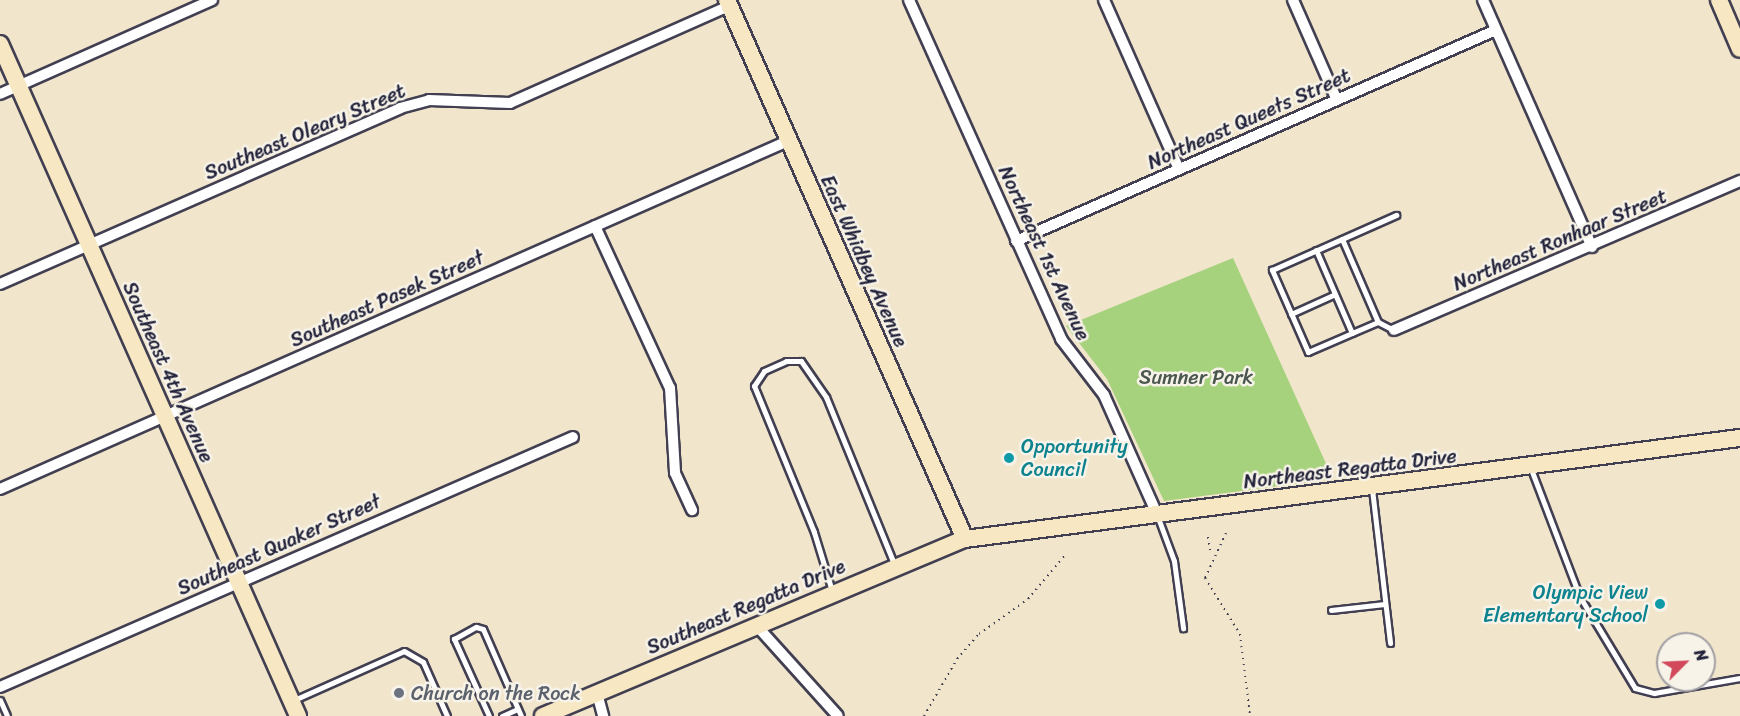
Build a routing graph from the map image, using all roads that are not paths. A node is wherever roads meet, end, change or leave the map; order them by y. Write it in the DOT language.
graph roads {
  1 [pos="212,0"];
  2 [pos="909,0"];
  3 [pos="1104,0"];
  4 [pos="1293,0"];
  5 [pos="1483,0"];
  6 [pos="1719,0"];
  7 [pos="733,2"];
  8 [pos="1496,30"];
  9 [pos="0,45"];
  10 [pos="1740,49"];
  11 [pos="18,86"];
  12 [pos="0,94"];
  13 [pos="1337,100"];
  14 [pos="788,141"];
  15 [pos="1179,169"];
  16 [pos="1740,181"];
  17 [pos="1396,215"];
  18 [pos="595,226"];
  19 [pos="1342,239"];
  20 [pos="1016,241"];
  21 [pos="89,245"];
  22 [pos="1592,247"];
  23 [pos="1316,250"];
  24 [pos="0,284"];
  25 [pos="1335,294"];
  26 [pos="1291,314"];
  27 [pos="1378,322"];
  28 [pos="1394,330"];
  29 [pos="1352,333"];
  30 [pos="165,416"];
  31 [pos="573,437"];
  32 [pos="1740,438"];
  33 [pos="1530,467"];
  34 [pos="1372,487"];
  35 [pos="0,489"];
  36 [pos="692,510"];
  37 [pos="1157,514"];
  38 [pos="965,539"];
  39 [pos="896,567"];
  40 [pos="239,583"];
  41 [pos="832,594"];
  42 [pos="1385,604"];
  43 [pos="1331,610"];
  44 [pos="756,625"];
  45 [pos="1183,628"];
  46 [pos="1390,643"];
  47 [pos="1740,678"];
  48 [pos="0,687"];
  49 [pos="597,693"];
  50 [pos="0,700"];
  51 [pos="295,708"];
  52 [pos="518,709"];
  53 [pos="8,716"];
  54 [pos="447,716"];
  55 [pos="489,716"];
  56 [pos="502,716"];
  57 [pos="521,716"];
  58 [pos="543,716"];
  59 [pos="603,716"];
  60 [pos="838,716"];
  1 -- 11 [label="street"];
  2 -- 20 [label="street, Northeast 1st Avenue"];
  3 -- 15 [label="street"];
  4 -- 13 [label="street"];
  5 -- 8 [label="street"];
  6 -- 10 [label="street"];
  7 -- 14 [label="street, East Whidbey Avenue"];
  7 -- 21 [label="street, Southeast Oleary Street"];
  8 -- 13 [label="street, Northeast Queets Street"];
  8 -- 22 [label="street"];
  9 -- 11 [label="street, Southeast 4th Avenue"];
  11 -- 12 [label="street"];
  11 -- 21 [label="street, Southeast 4th Avenue"];
  13 -- 15 [label="street, Northeast Queets Street"];
  14 -- 18 [label="street, Southeast Pasek Street"];
  14 -- 38 [label="street, East Whidbey Avenue"];
  15 -- 20 [label="street, Northeast Queets Street"];
  16 -- 22 [label="street, Northeast Ronhaar Street"];
  17 -- 19 [label="lane"];
  18 -- 30 [label="street, Southeast Pasek Street"];
  18 -- 36 [label="street"];
  19 -- 23 [label="lane"];
  19 -- 27 [label="lane"];
  20 -- 37 [label="street, Northeast 1st Avenue"];
  21 -- 24 [label="street, Southeast Oleary Street"];
  21 -- 30 [label="street, Southeast 4th Avenue"];
  22 -- 28 [label="street, Northeast Ronhaar Street"];
  23 -- 25 [label="lane"];
  23 -- 26 [label="lane"];
  25 -- 26 [label="lane"];
  25 -- 29 [label="lane"];
  26 -- 29 [label="lane"];
  27 -- 28 [label="lane"];
  27 -- 29 [label="lane"];
  30 -- 35 [label="street, Southeast Pasek Street"];
  30 -- 40 [label="street, Southeast 4th Avenue"];
  31 -- 40 [label="street, Southeast Quaker Street"];
  32 -- 33 [label="street, Northeast Regatta Drive"];
  33 -- 34 [label="street, Northeast Regatta Drive"];
  33 -- 47 [label="lane"];
  34 -- 37 [label="street, Northeast Regatta Drive"];
  34 -- 42 [label="lane"];
  37 -- 38 [label="street, Northeast Regatta Drive"];
  37 -- 45 [label="lane"];
  38 -- 39 [label="street, Southeast Regatta Drive"];
  39 -- 41 [label="street, Southeast Regatta Drive"];
  39 -- 41 [label="lane"];
  40 -- 48 [label="street, Southeast Quaker Street"];
  40 -- 51 [label="street, Southeast 4th Avenue"];
  41 -- 44 [label="street, Southeast Regatta Drive"];
  42 -- 43 [label="lane"];
  42 -- 46 [label="lane"];
  44 -- 49 [label="street, Southeast Regatta Drive"];
  44 -- 60 [label="street"];
  49 -- 58 [label="street, Southeast Regatta Drive"];
  49 -- 59 [label="street"];
  50 -- 53 [label="lane"];
  51 -- 54 [label="lane"];
  52 -- 55 [label="lane"];
  52 -- 56 [label="lane"];
  52 -- 57 [label="lane"];
}
